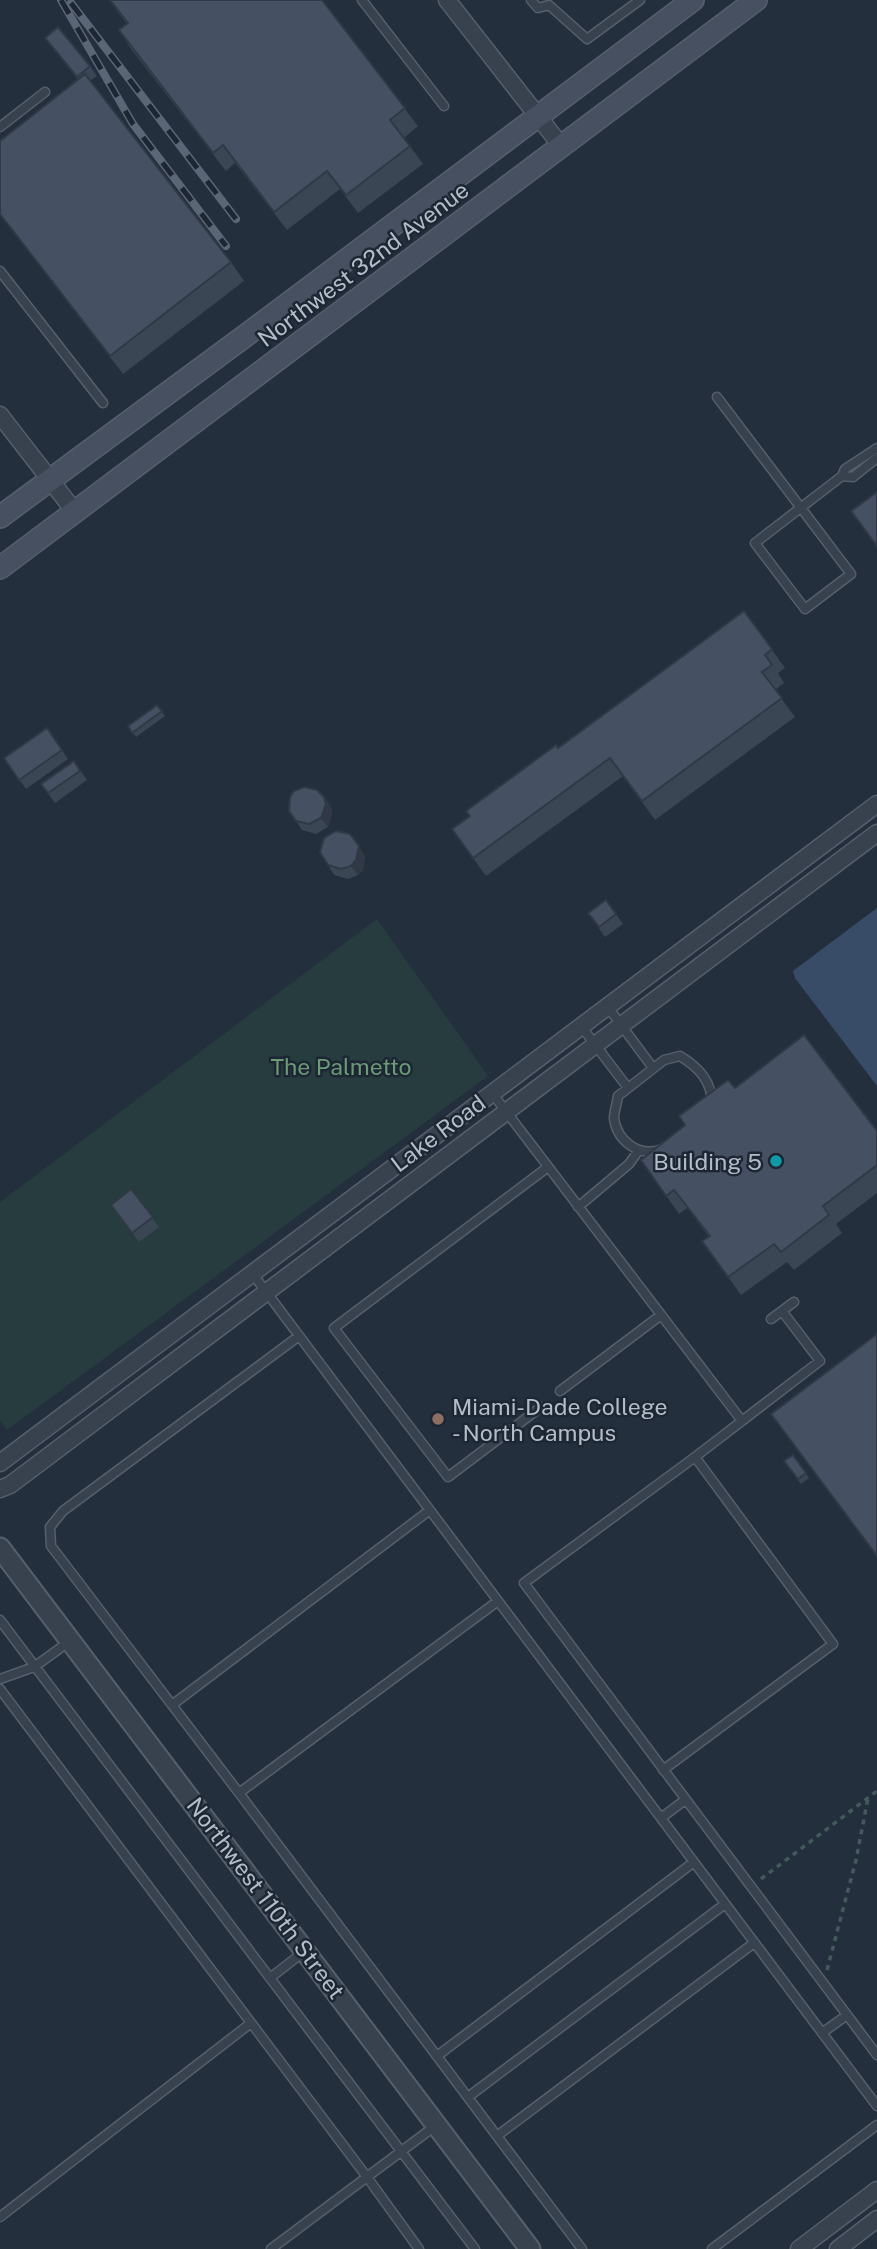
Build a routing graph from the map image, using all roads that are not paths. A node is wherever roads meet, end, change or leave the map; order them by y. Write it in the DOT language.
graph roads {
  1 [pos="362,0"];
  2 [pos="447,0"];
  3 [pos="531,0"];
  4 [pos="640,0"];
  5 [pos="693,0"];
  6 [pos="756,0"];
  7 [pos="628,3"];
  8 [pos="45,92"];
  9 [pos="444,106"];
  10 [pos="537,116"];
  11 [pos="0,127"];
  12 [pos="562,147"];
  13 [pos="0,271"];
  14 [pos="717,397"];
  15 [pos="103,403"];
  16 [pos="0,415"];
  17 [pos="877,448"];
  18 [pos="877,458"];
  19 [pos="842,476"];
  20 [pos="50,479"];
  21 [pos="800,508"];
  22 [pos="75,512"];
  23 [pos="0,517"];
  24 [pos="0,568"];
  25 [pos="877,804"];
  26 [pos="877,833"];
  27 [pos="607,1006"];
  28 [pos="621,1025"];
  29 [pos="581,1026"];
  30 [pos="595,1045"];
  31 [pos="653,1068"];
  32 [pos="628,1088"];
  33 [pos="492,1093"];
  34 [pos="506,1112"];
  35 [pos="639,1150"];
  36 [pos="548,1167"];
  37 [pos="578,1207"];
  38 [pos="252,1273"];
  39 [pos="267,1292"];
  40 [pos="794,1302"];
  41 [pos="782,1311"];
  42 [pos="661,1315"];
  43 [pos="771,1319"];
  44 [pos="299,1336"];
  45 [pos="561,1391"];
  46 [pos="541,1406"];
  47 [pos="742,1421"];
  48 [pos="695,1457"];
  49 [pos="0,1463"];
  50 [pos="0,1489"];
  51 [pos="430,1510"];
  52 [pos="0,1548"];
  53 [pos="498,1601"];
  54 [pos="0,1620"];
  55 [pos="70,1641"];
  56 [pos="34,1667"];
  57 [pos="0,1679"];
  58 [pos="0,1689"];
  59 [pos="172,1705"];
  60 [pos="663,1770"];
  61 [pos="239,1793"];
  62 [pos="685,1800"];
  63 [pos="661,1818"];
  64 [pos="694,1862"];
  65 [pos="725,1904"];
  66 [pos="754,1943"];
  67 [pos="306,1950"];
  68 [pos="271,1978"];
  69 [pos="847,2015"];
  70 [pos="251,2022"];
  71 [pos="822,2034"];
  72 [pos="877,2055"];
  73 [pos="437,2056"];
  74 [pos="468,2097"];
  75 [pos="877,2106"];
  76 [pos="437,2124"];
  77 [pos="877,2125"];
  78 [pos="497,2136"];
  79 [pos="402,2151"];
  80 [pos="367,2177"];
  81 [pos="877,2190"];
  82 [pos="0,2217"];
  83 [pos="877,2219"];
  84 [pos="271,2249"];
  85 [pos="419,2249"];
  86 [pos="475,2249"];
  87 [pos="530,2249"];
  88 [pos="582,2249"];
  89 [pos="712,2249"];
  90 [pos="799,2249"];
  91 [pos="838,2249"];
  1 -- 9 [label="lane"];
  2 -- 10 [label="street"];
  3 -- 7 [label="lane"];
  4 -- 7 [label="lane"];
  5 -- 10 [label="main road, Northwest 32nd Avenue"];
  6 -- 12 [label="main road, Northwest 32nd Avenue"];
  8 -- 11 [label="lane"];
  10 -- 12 [label="street"];
  10 -- 20 [label="main road, Northwest 32nd Avenue"];
  12 -- 22 [label="main road, Northwest 32nd Avenue"];
  13 -- 15 [label="lane"];
  14 -- 21 [label="lane"];
  16 -- 20 [label="street"];
  17 -- 19 [label="lane"];
  18 -- 19 [label="lane"];
  19 -- 21 [label="lane"];
  20 -- 22 [label="street"];
  20 -- 23 [label="main road, Northwest 32nd Avenue"];
  21 -- 21 [label="lane"];
  22 -- 24 [label="main road, Northwest 32nd Avenue"];
  25 -- 27 [label="street, Lake Road"];
  26 -- 28 [label="street, Lake Road"];
  27 -- 28 [label="lane"];
  27 -- 29 [label="street, Lake Road"];
  28 -- 30 [label="street, Lake Road"];
  28 -- 31 [label="lane"];
  29 -- 30 [label="lane"];
  29 -- 33 [label="street, Lake Road"];
  30 -- 32 [label="lane"];
  30 -- 34 [label="street, Lake Road"];
  31 -- 32 [label="lane"];
  31 -- 35 [label="lane"];
  32 -- 35 [label="lane"];
  33 -- 34 [label="lane"];
  33 -- 38 [label="street, Lake Road"];
  34 -- 36 [label="lane"];
  34 -- 39 [label="street, Lake Road"];
  35 -- 37 [label="lane"];
  36 -- 37 [label="lane"];
  36 -- 46 [label="lane"];
  37 -- 42 [label="lane"];
  38 -- 39 [label="lane"];
  38 -- 49 [label="street, Lake Road"];
  39 -- 44 [label="lane"];
  39 -- 50 [label="street, Lake Road"];
  40 -- 41 [label="lane"];
  41 -- 43 [label="lane"];
  41 -- 47 [label="lane"];
  42 -- 45 [label="lane"];
  42 -- 47 [label="lane"];
  44 -- 51 [label="lane"];
  44 -- 59 [label="lane"];
  47 -- 48 [label="lane"];
  48 -- 60 [label="lane"];
  48 -- 60 [label="lane"];
  51 -- 53 [label="lane"];
  51 -- 59 [label="lane"];
  52 -- 55 [label="street, Northwest 110th Street"];
  53 -- 61 [label="lane"];
  53 -- 63 [label="lane"];
  54 -- 56 [label="lane"];
  55 -- 56 [label="lane"];
  55 -- 67 [label="street, Northwest 110th Street"];
  56 -- 57 [label="lane"];
  56 -- 68 [label="lane"];
  58 -- 70 [label="lane"];
  59 -- 61 [label="lane"];
  60 -- 62 [label="lane"];
  61 -- 73 [label="lane"];
  62 -- 63 [label="lane"];
  62 -- 69 [label="lane"];
  63 -- 64 [label="lane"];
  64 -- 65 [label="lane"];
  64 -- 73 [label="lane"];
  65 -- 66 [label="lane"];
  65 -- 74 [label="lane"];
  66 -- 71 [label="lane"];
  66 -- 78 [label="lane"];
  67 -- 68 [label="lane"];
  67 -- 76 [label="street, Northwest 110th Street"];
  68 -- 79 [label="lane"];
  69 -- 71 [label="lane"];
  69 -- 72 [label="lane"];
  70 -- 80 [label="lane"];
  70 -- 82 [label="lane"];
  71 -- 75 [label="lane"];
  73 -- 74 [label="lane"];
  74 -- 78 [label="lane"];
  76 -- 79 [label="lane"];
  76 -- 87 [label="street, Northwest 110th Street"];
  77 -- 89 [label="lane"];
  78 -- 88 [label="lane"];
  79 -- 80 [label="lane"];
  79 -- 86 [label="lane"];
  80 -- 84 [label="lane"];
  80 -- 85 [label="lane"];
  81 -- 90 [label="street"];
  83 -- 91 [label="street"];
}
